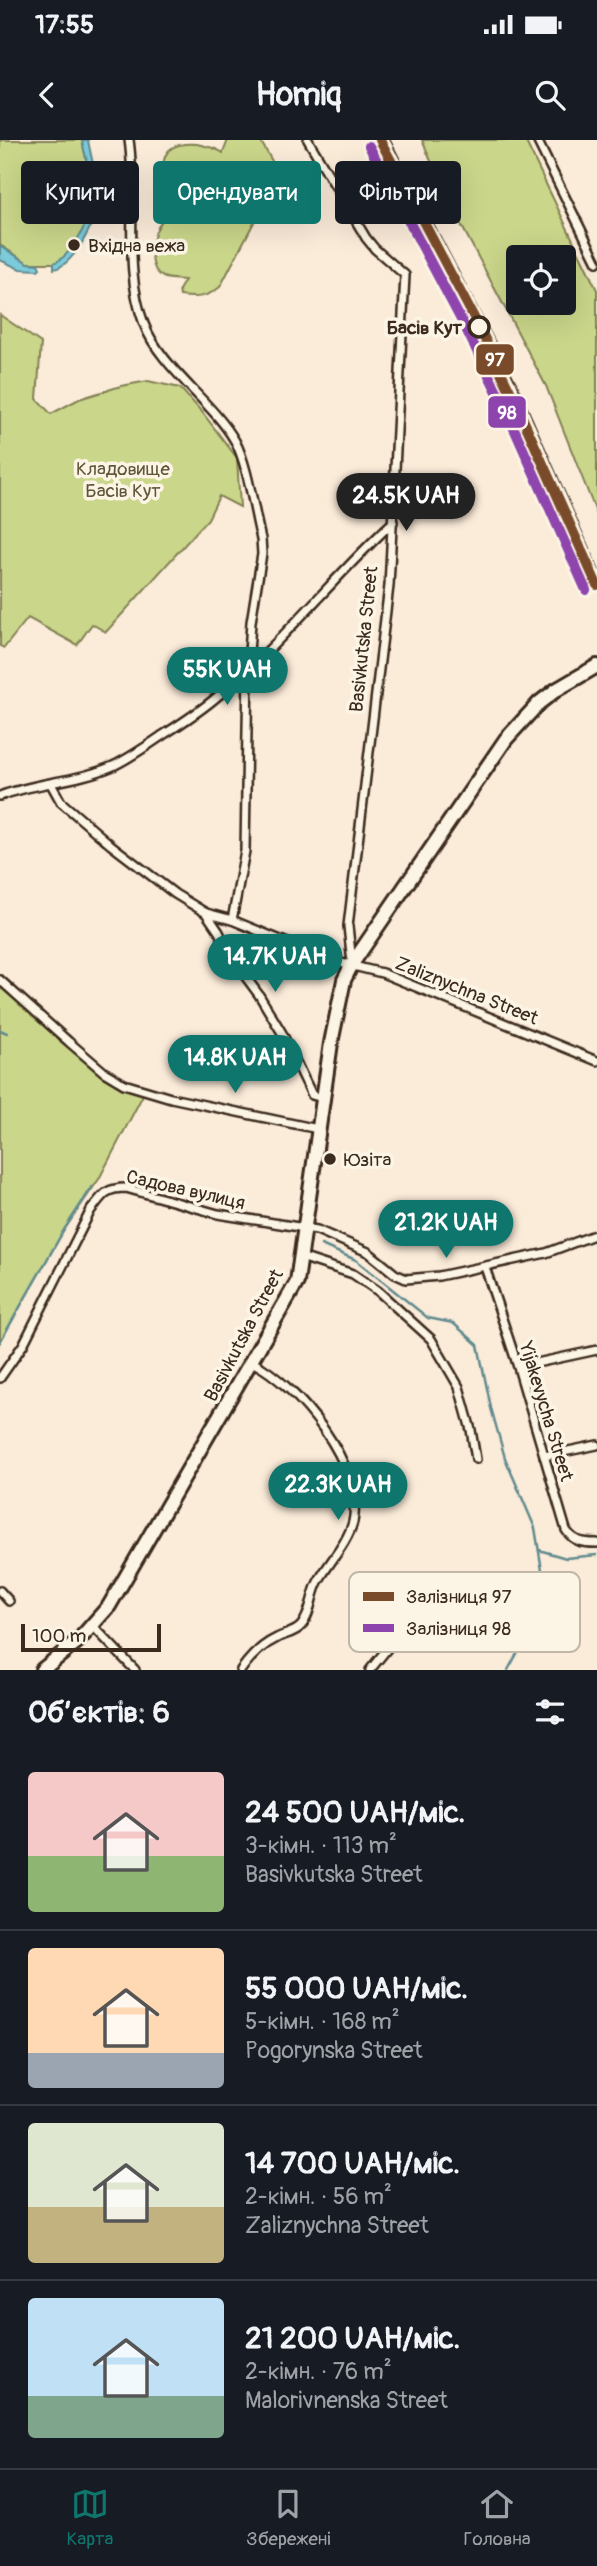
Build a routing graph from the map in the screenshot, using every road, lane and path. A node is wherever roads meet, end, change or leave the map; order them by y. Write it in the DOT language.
graph roads {
  1 [pos="128,140"];
  2 [pos="308,140"];
  3 [pos="537,140"];
  4 [pos="597,262"];
  5 [pos="393,522"];
  6 [pos="597,666"];
  7 [pos="248,669"];
  8 [pos="51,784"];
  9 [pos="0,796"];
  10 [pos="206,913"];
  11 [pos="232,920"];
  12 [pos="352,964"];
  13 [pos="0,980"];
  14 [pos="597,1061"];
  15 [pos="322,1098"];
  16 [pos="318,1129"];
  17 [pos="306,1227"];
  18 [pos="597,1234"];
  19 [pos="301,1257"];
  20 [pos="485,1267"];
  21 [pos="597,1350"];
  22 [pos="252,1363"];
  23 [pos="518,1367"];
  24 [pos="0,1378"];
  25 [pos="597,1445"];
  26 [pos="544,1456"];
  27 [pos="476,1459"];
  28 [pos="597,1543"];
  29 [pos="0,1591"];
  30 [pos="9,1601"];
  31 [pos="93,1626"];
  32 [pos="385,1652"];
  33 [pos="42,1670"];
  34 [pos="135,1670"];
  35 [pos="241,1670"];
  36 [pos="370,1670"];
  1 -- 7 [label="street"];
  2 -- 5 [label="street, Basivkutska Street"];
  3 -- 4 [label="street"];
  5 -- 7 [label="street"];
  5 -- 12 [label="street, Basivkutska Street"];
  6 -- 12 [label="main road, Basivkutska Street"];
  7 -- 8 [label="street"];
  7 -- 11 [label="street"];
  8 -- 9 [label="street"];
  8 -- 10 [label="street, Zaliznychna Street"];
  10 -- 11 [label="street, Zaliznychna Street"];
  10 -- 15 [label="street, Zaliznychna Street"];
  11 -- 12 [label="street, Zaliznychna Street"];
  12 -- 14 [label="street, Zaliznychna Street"];
  12 -- 15 [label="main road, Basivkutska Street"];
  13 -- 16 [label="street"];
  15 -- 16 [label="main road, Basivkutska Street"];
  16 -- 17 [label="main road, Basivkutska Street"];
  17 -- 19 [label="main road, Basivkutska Street"];
  17 -- 20 [label="street"];
  17 -- 24 [label="street, Садова вулиця"];
  18 -- 20 [label="street"];
  19 -- 22 [label="main road, Basivkutska Street"];
  19 -- 27 [label="street"];
  20 -- 23 [label="street, Yijakevycha Street"];
  21 -- 23 [label="street"];
  22 -- 31 [label="main road, Basivkutska Street"];
  22 -- 35 [label="street"];
  23 -- 26 [label="street, Yijakevycha Street"];
  25 -- 26 [label="street"];
  26 -- 28 [label="street, Yijakevycha Street"];
  29 -- 30 [label="street"];
  31 -- 33 [label="main road, Basivkutska Street"];
  31 -- 34 [label="street"];
  32 -- 36 [label="street"];
}
